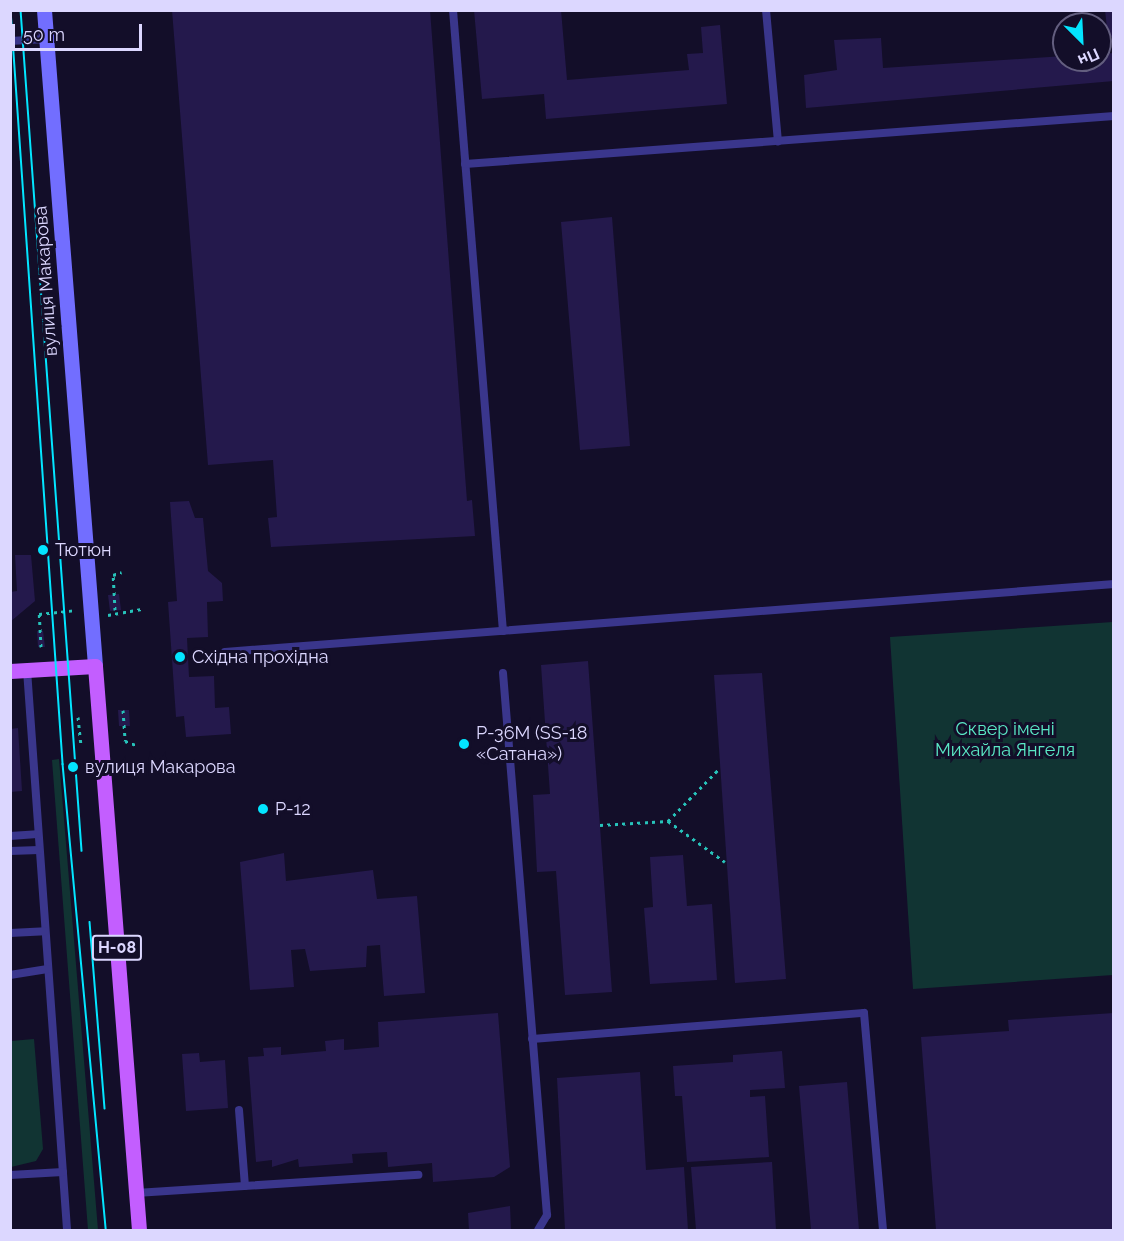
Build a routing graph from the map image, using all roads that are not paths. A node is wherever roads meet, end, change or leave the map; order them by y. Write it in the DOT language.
graph roads {
  1 [pos="44,10"];
  2 [pos="453,10"];
  3 [pos="766,10"];
  4 [pos="46,39"];
  5 [pos="10,41"];
  6 [pos="1113,116"];
  7 [pos="778,141"];
  8 [pos="465,164"];
  9 [pos="1113,584"];
  10 [pos="503,631"];
  11 [pos="225,652"];
  12 [pos="95,666"];
  13 [pos="27,670"];
  14 [pos="10,671"];
  15 [pos="502,673"];
  16 [pos="38,834"];
  17 [pos="10,836"];
  18 [pos="39,850"];
  19 [pos="10,851"];
  20 [pos="45,931"];
  21 [pos="10,933"];
  22 [pos="48,969"];
  23 [pos="10,975"];
  24 [pos="532,1039"];
  25 [pos="239,1110"];
  26 [pos="63,1172"];
  27 [pos="10,1175"];
  28 [pos="418,1175"];
  29 [pos="245,1186"];
  30 [pos="136,1193"];
  31 [pos="67,1230"];
  32 [pos="139,1230"];
  33 [pos="538,1230"];
  34 [pos="883,1230"];
  1 -- 4 [label="main road, вулиця Макарова / Н-08"];
  2 -- 8 [label="lane"];
  3 -- 7 [label="lane"];
  4 -- 5 [label="lane"];
  4 -- 12 [label="main road, вулиця Макарова / Н-08"];
  6 -- 7 [label="lane"];
  7 -- 8 [label="lane"];
  8 -- 10 [label="lane"];
  9 -- 10 [label="lane"];
  10 -- 11 [label="lane"];
  12 -- 13 [label="main road"];
  12 -- 30 [label="main road, вулиця Макарова / Н-08"];
  13 -- 14 [label="main road"];
  13 -- 16 [label="lane"];
  15 -- 24 [label="lane"];
  16 -- 17 [label="lane"];
  16 -- 18 [label="lane"];
  18 -- 19 [label="lane"];
  18 -- 20 [label="lane"];
  20 -- 21 [label="lane"];
  20 -- 22 [label="lane"];
  22 -- 23 [label="lane"];
  22 -- 26 [label="lane"];
  24 -- 33 [label="lane"];
  24 -- 34 [label="lane"];
  25 -- 29 [label="lane"];
  26 -- 27 [label="lane"];
  26 -- 31 [label="lane"];
  28 -- 29 [label="lane"];
  29 -- 30 [label="lane"];
  30 -- 32 [label="main road, вулиця Макарова / Н-08"];
}
